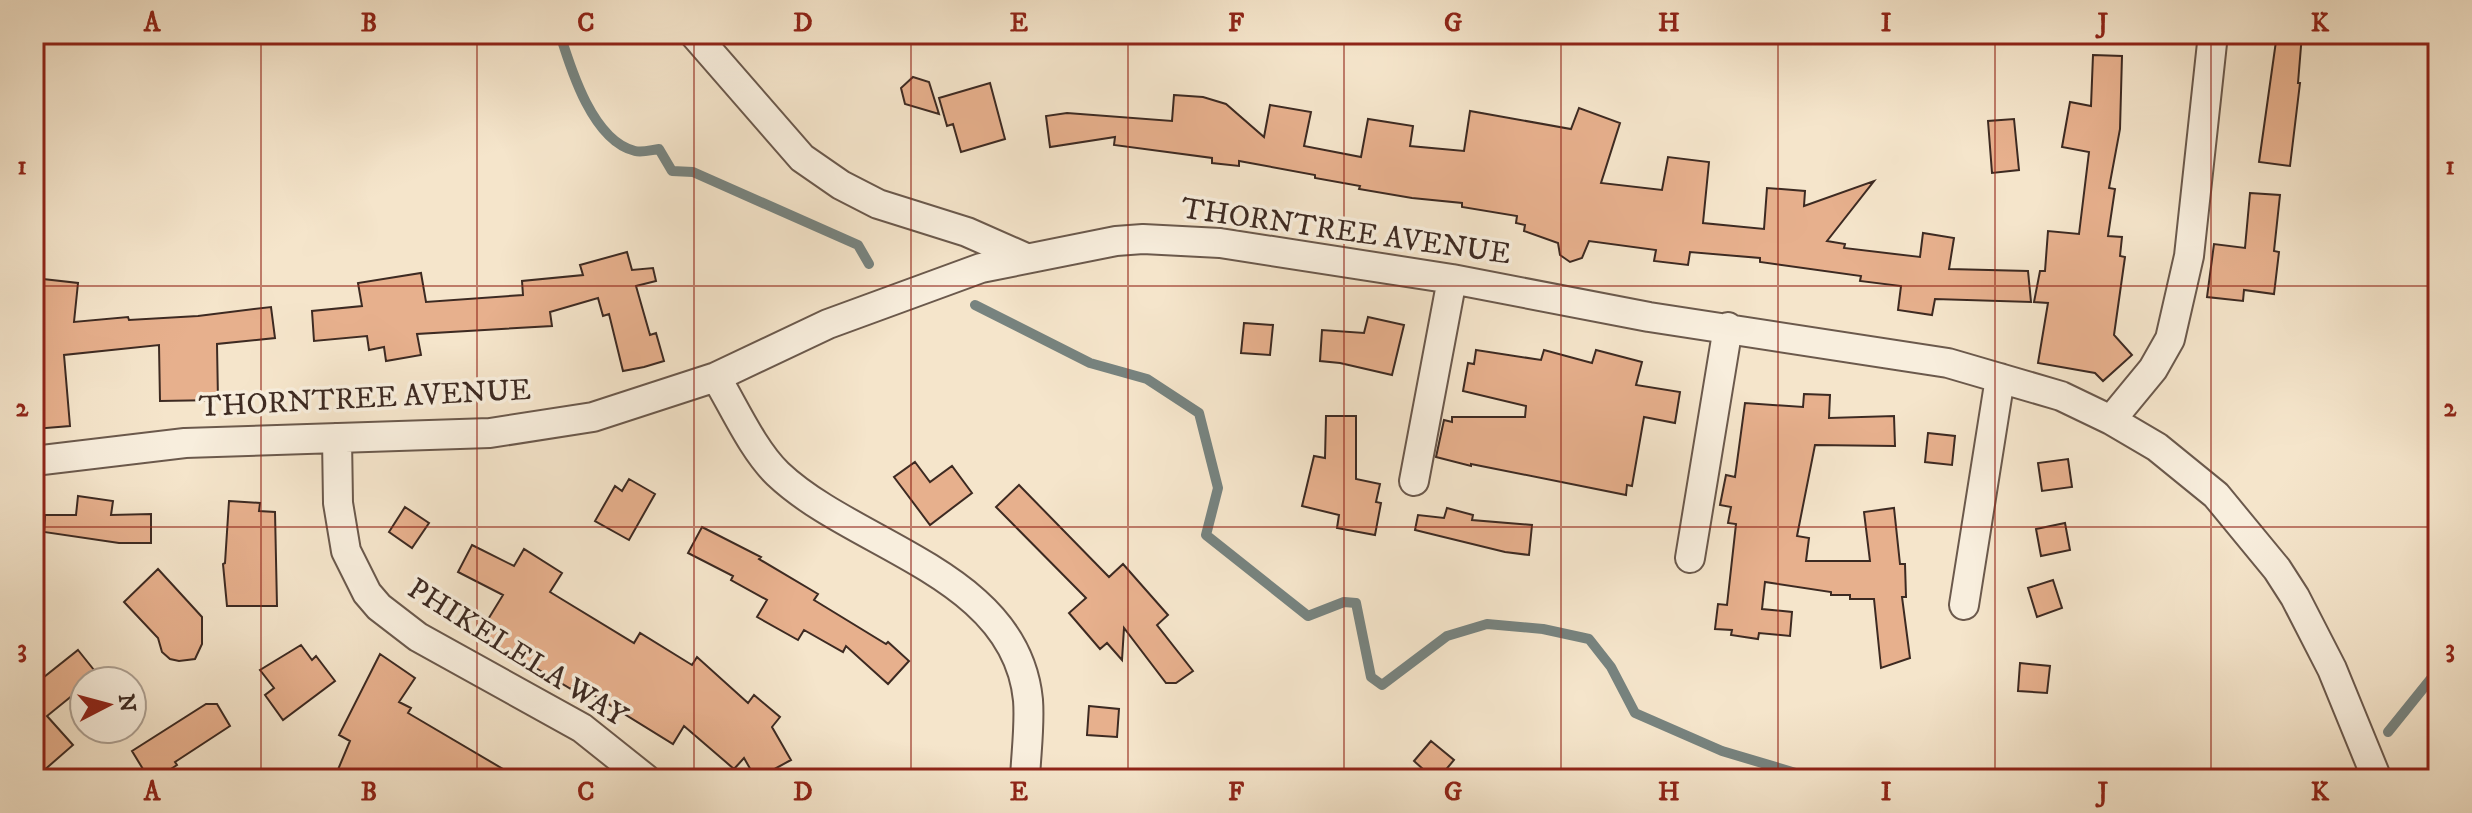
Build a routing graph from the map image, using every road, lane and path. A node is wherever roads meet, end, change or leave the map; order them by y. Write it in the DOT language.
graph roads {
  1 [pos="694,34"];
  2 [pos="2213,34"];
  3 [pos="1026,258"];
  4 [pos="1452,279"];
  5 [pos="1728,327"];
  6 [pos="716,377"];
  7 [pos="2000,378"];
  8 [pos="2111,420"];
  9 [pos="337,438"];
  10 [pos="34,461"];
  11 [pos="1414,481"];
  12 [pos="1690,558"];
  13 [pos="1964,605"];
  14 [pos="646,779"];
  15 [pos="1025,779"];
  16 [pos="2377,779"];
  1 -- 3 [label="street"];
  2 -- 8 [label="street"];
  3 -- 4 [label="street, THORNTREE AVENUE"];
  3 -- 6 [label="street, THORNTREE AVENUE"];
  4 -- 5 [label="street, THORNTREE AVENUE"];
  4 -- 11 [label="street"];
  5 -- 7 [label="street, THORNTREE AVENUE"];
  5 -- 12 [label="street"];
  6 -- 9 [label="street, THORNTREE AVENUE"];
  6 -- 15 [label="street"];
  7 -- 8 [label="street, THORNTREE AVENUE"];
  7 -- 13 [label="street"];
  8 -- 16 [label="street, THORNTREE AVENUE"];
  9 -- 10 [label="street, THORNTREE AVENUE"];
  9 -- 14 [label="street, PHIKELELA WAY"];
}
